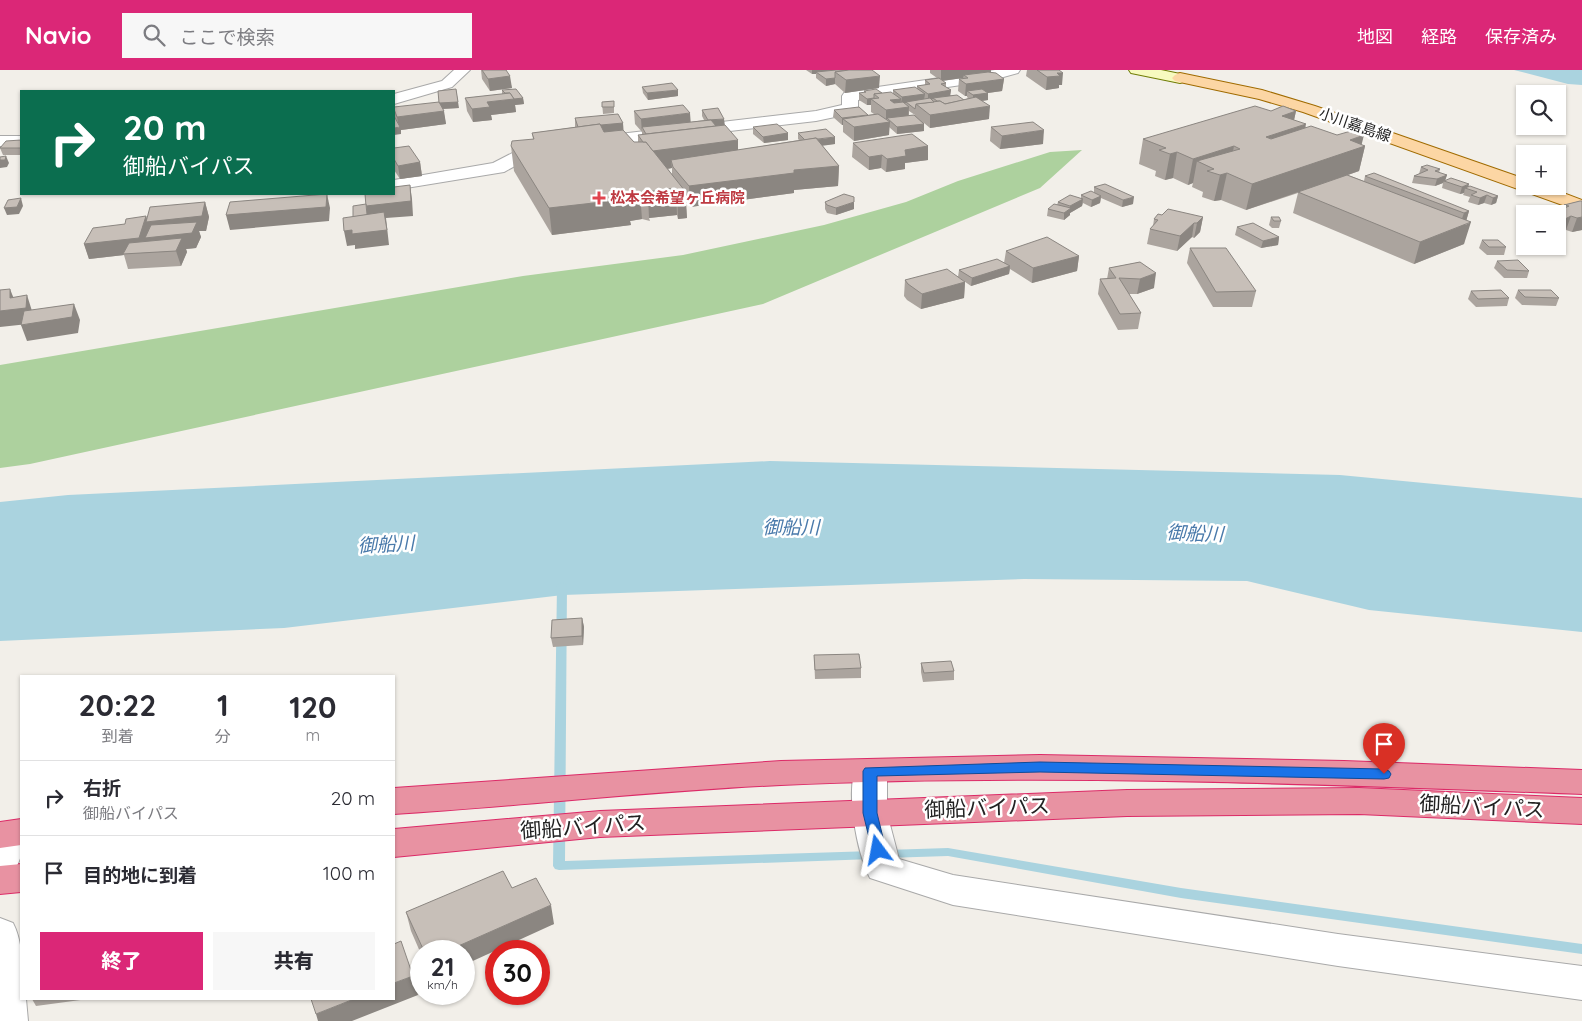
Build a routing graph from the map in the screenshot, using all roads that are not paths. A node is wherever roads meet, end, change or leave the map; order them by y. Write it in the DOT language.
graph roads {
  1 [pos="463,70"];
  2 [pos="1013,70"];
  3 [pos="1136,70"];
  4 [pos="1180,78"];
  5 [pos="395,99"];
  6 [pos="0,141"];
  7 [pos="20,141"];
  8 [pos="583,143"];
  9 [pos="564,145"];
  10 [pos="1516,182"];
  11 [pos="395,185"];
  12 [pos="1552,195"];
  13 [pos="1582,206"];
  14 [pos="870,771"];
  15 [pos="1582,782"];
  16 [pos="395,801"];
  17 [pos="1582,812"];
  18 [pos="870,813"];
  19 [pos="11,834"];
  20 [pos="395,843"];
  21 [pos="0,866"];
  22 [pos="20,878"];
  23 [pos="0,880"];
  24 [pos="0,934"];
  25 [pos="1582,983"];
  26 [pos="8,1021"];
  1 -- 5 [label="street"];
  2 -- 8 [label="street"];
  3 -- 4 [label="main road"];
  4 -- 10 [label="main road, 小川嘉島線"];
  6 -- 7 [label="street"];
  9 -- 11 [label="street"];
  12 -- 13 [label="main road, 小川嘉島線"];
  14 -- 15 [label="highway, 御船バイパス"];
  14 -- 16 [label="highway, 御船バイパス"];
  14 -- 18 [label="street"];
  17 -- 18 [label="highway, 御船バイパス"];
  18 -- 20 [label="highway, 御船バイパス"];
  18 -- 25 [label="street"];
  19 -- 21 [label="street"];
  22 -- 23 [label="highway"];
  24 -- 26 [label="street"];
}
